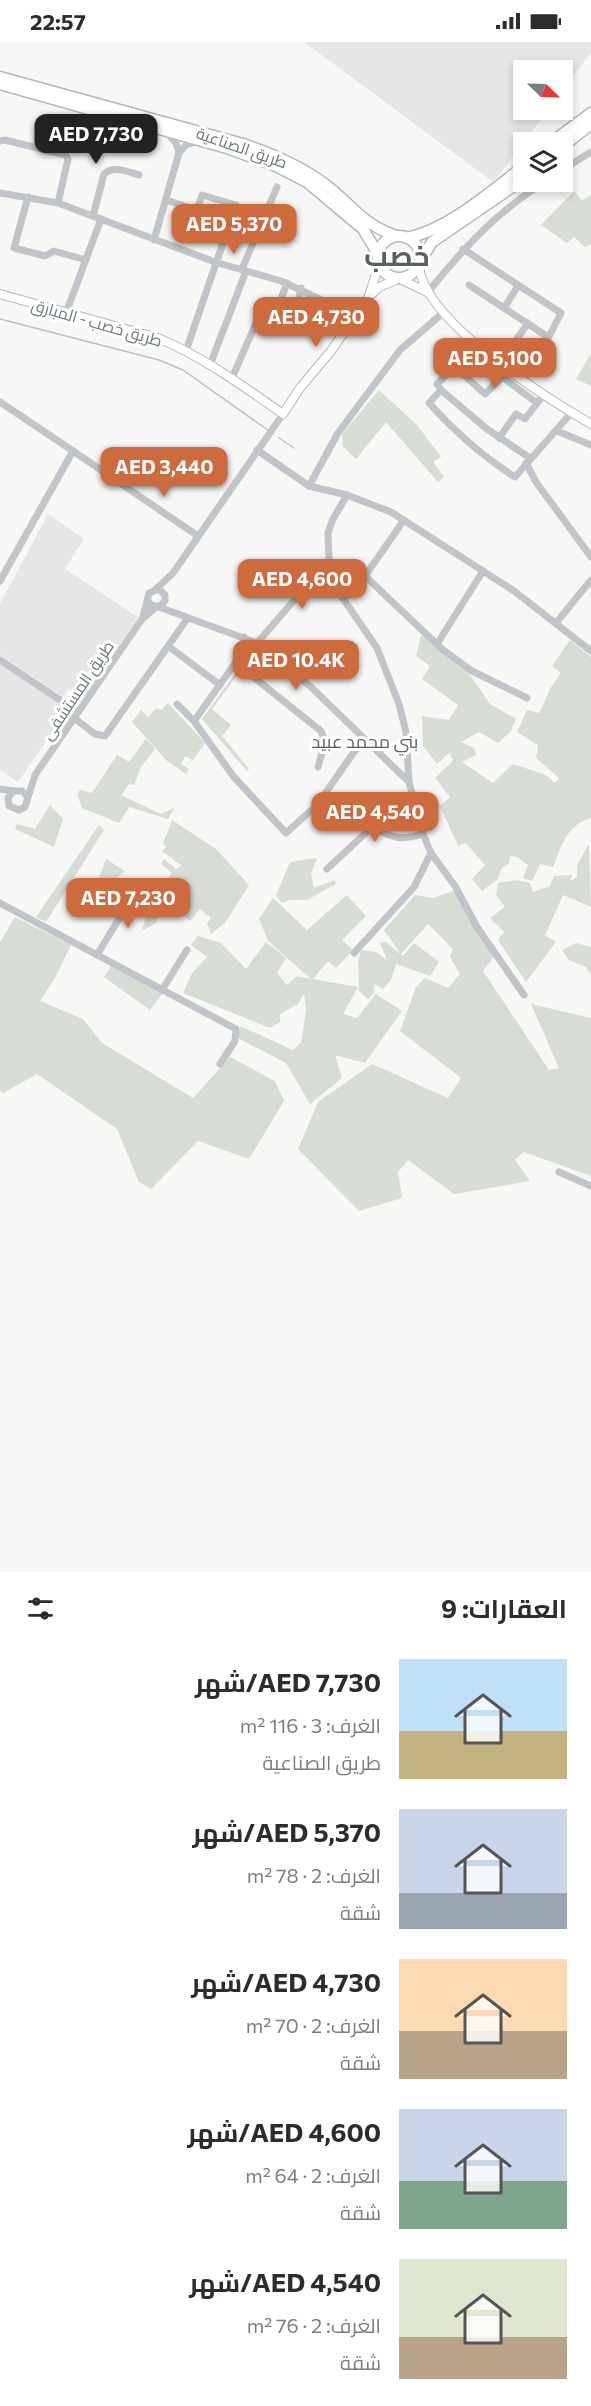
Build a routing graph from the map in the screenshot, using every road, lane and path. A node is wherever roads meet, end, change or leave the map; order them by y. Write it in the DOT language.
graph roads {
  1 [pos="0,77"];
  2 [pos="0,84"];
  3 [pos="591,113"];
  4 [pos="591,124"];
  5 [pos="165,131"];
  6 [pos="565,132"];
  7 [pos="573,138"];
  8 [pos="199,140"];
  9 [pos="0,141"];
  10 [pos="591,152"];
  11 [pos="179,153"];
  12 [pos="573,163"];
  13 [pos="513,174"];
  14 [pos="139,175"];
  15 [pos="277,187"];
  16 [pos="513,187"];
  17 [pos="530,192"];
  18 [pos="0,193"];
  19 [pos="28,198"];
  20 [pos="166,200"];
  21 [pos="58,203"];
  22 [pos="93,216"];
  23 [pos="101,219"];
  24 [pos="402,237"];
  25 [pos="154,240"];
  26 [pos="463,249"];
  27 [pos="378,259"];
  28 [pos="86,260"];
  29 [pos="215,262"];
  30 [pos="420,263"];
  31 [pos="244,270"];
  32 [pos="399,279"];
  33 [pos="287,283"];
  34 [pos="469,285"];
  35 [pos="518,286"];
  36 [pos="301,288"];
  37 [pos="428,292"];
  38 [pos="0,294"];
  39 [pos="369,296"];
  40 [pos="504,308"];
  41 [pos="444,312"];
  42 [pos="66,313"];
  43 [pos="356,316"];
  44 [pos="273,320"];
  45 [pos="528,323"];
  46 [pos="548,337"];
  47 [pos="478,345"];
  48 [pos="186,351"];
  49 [pos="470,353"];
  50 [pos="500,363"];
  51 [pos="210,365"];
  52 [pos="454,366"];
  53 [pos="232,378"];
  54 [pos="501,378"];
  55 [pos="523,380"];
  56 [pos="441,390"];
  57 [pos="544,394"];
  58 [pos="0,402"];
  59 [pos="537,403"];
  60 [pos="572,412"];
  61 [pos="283,414"];
  62 [pos="591,424"];
  63 [pos="558,431"];
  64 [pos="499,438"];
  65 [pos="591,445"];
  66 [pos="257,450"];
  67 [pos="73,451"];
  68 [pos="528,461"];
  69 [pos="309,486"];
  70 [pos="347,495"];
  71 [pos="404,520"];
  72 [pos="198,536"];
  73 [pos="591,557"];
  74 [pos="329,560"];
  75 [pos="3,569"];
  76 [pos="483,571"];
  77 [pos="173,573"];
  78 [pos="365,576"];
  79 [pos="0,581"];
  80 [pos="591,581"];
  81 [pos="156,589"];
  82 [pos="165,596"];
  83 [pos="342,597"];
  84 [pos="148,601"];
  85 [pos="158,607"];
  86 [pos="177,612"];
  87 [pos="142,619"];
  88 [pos="187,619"];
  89 [pos="556,623"];
  90 [pos="244,637"];
  91 [pos="257,643"];
  92 [pos="437,644"];
  93 [pos="168,646"];
  94 [pos="591,651"];
  95 [pos="0,660"];
  96 [pos="236,663"];
  97 [pos="220,685"];
  98 [pos="527,698"];
  99 [pos="177,704"];
  100 [pos="76,715"];
  101 [pos="194,720"];
  102 [pos="365,741"];
  103 [pos="318,767"];
  104 [pos="35,775"];
  105 [pos="409,782"];
  106 [pos="0,789"];
  107 [pos="15,790"];
  108 [pos="0,795"];
  109 [pos="27,796"];
  110 [pos="8,802"];
  111 [pos="423,834"];
  112 [pos="430,853"];
  113 [pos="327,869"];
  114 [pos="137,889"];
  115 [pos="0,903"];
  116 [pos="187,950"];
  117 [pos="354,953"];
  118 [pos="97,955"];
  119 [pos="162,990"];
  120 [pos="524,994"];
  121 [pos="220,1064"];
  122 [pos="559,1172"];
  123 [pos="591,1186"];
  1 -- 24 [label="highway, طريق الصناعية"];
  2 -- 5 [label="highway, طريق الصناعية"];
  3 -- 6 [label="highway"];
  4 -- 7 [label="highway"];
  5 -- 8 [label="highway, طريق الصناعية"];
  5 -- 11 [label="street"];
  8 -- 11 [label="street"];
  8 -- 27 [label="highway, طريق الصناعية"];
  9 -- 21 [label="street"];
  10 -- 12 [label="street"];
  11 -- 20 [label="street"];
  13 -- 24 [label="highway"];
  14 -- 22 [label="street"];
  15 -- 31 [label="street"];
  16 -- 30 [label="highway"];
  17 -- 26 [label="street"];
  18 -- 19 [label="street"];
  19 -- 21 [label="street"];
  19 -- 28 [label="street"];
  20 -- 25 [label="street"];
  20 -- 29 [label="street"];
  21 -- 22 [label="street"];
  22 -- 23 [label="street"];
  23 -- 25 [label="street"];
  23 -- 28 [label="street"];
  24 -- 27 [label="highway"];
  24 -- 30 [label="highway"];
  25 -- 29 [label="street"];
  26 -- 35 [label="street"];
  26 -- 37 [label="street"];
  27 -- 32 [label="highway"];
  27 -- 39 [label="main road"];
  28 -- 42 [label="street"];
  29 -- 31 [label="street"];
  29 -- 48 [label="street"];
  30 -- 32 [label="highway"];
  30 -- 37 [label="main road"];
  31 -- 33 [label="street"];
  31 -- 51 [label="street"];
  32 -- 37 [label="main road"];
  32 -- 39 [label="main road"];
  33 -- 36 [label="street"];
  33 -- 44 [label="street"];
  34 -- 40 [label="street"];
  35 -- 40 [label="street"];
  35 -- 46 [label="street"];
  36 -- 43 [label="street"];
  36 -- 44 [label="street"];
  37 -- 41 [label="main road"];
  38 -- 42 [label="main road, طريق خصب - المبارق"];
  39 -- 43 [label="main road"];
  40 -- 45 [label="street"];
  41 -- 47 [label="main road"];
  41 -- 69 [label="street"];
  42 -- 48 [label="main road, طريق خصب - المبارق"];
  43 -- 61 [label="main road"];
  44 -- 53 [label="street"];
  45 -- 46 [label="street"];
  45 -- 50 [label="street"];
  46 -- 55 [label="street"];
  47 -- 49 [label="street"];
  47 -- 50 [label="main road"];
  48 -- 51 [label="main road, طريق خصب - المبارق"];
  49 -- 52 [label="street"];
  49 -- 54 [label="street"];
  50 -- 55 [label="main road"];
  51 -- 53 [label="main road, طريق خصب - المبارق"];
  52 -- 54 [label="street"];
  52 -- 56 [label="street"];
  53 -- 61 [label="main road, طريق خصب - المبارق"];
  54 -- 59 [label="street"];
  55 -- 57 [label="main road"];
  56 -- 64 [label="street"];
  56 -- 68 [label="street"];
  57 -- 59 [label="street"];
  57 -- 60 [label="main road"];
  58 -- 67 [label="street"];
  59 -- 64 [label="street"];
  60 -- 62 [label="main road"];
  60 -- 63 [label="street"];
  61 -- 66 [label="street"];
  63 -- 65 [label="street"];
  63 -- 68 [label="street"];
  64 -- 68 [label="street"];
  66 -- 69 [label="street"];
  66 -- 72 [label="street"];
  67 -- 72 [label="street"];
  67 -- 75 [label="street"];
  68 -- 73 [label="street"];
  69 -- 70 [label="street"];
  70 -- 71 [label="street"];
  70 -- 74 [label="street"];
  71 -- 76 [label="street"];
  71 -- 78 [label="street"];
  72 -- 77 [label="street"];
  74 -- 83 [label="street"];
  74 -- 91 [label="street"];
  75 -- 79 [label="street"];
  76 -- 89 [label="street"];
  76 -- 92 [label="street"];
  77 -- 81 [label="street"];
  77 -- 82 [label="street"];
  78 -- 83 [label="street"];
  78 -- 92 [label="street"];
  80 -- 89 [label="street"];
  81 -- 82 [label="street"];
  81 -- 84 [label="street"];
  82 -- 85 [label="street"];
  82 -- 86 [label="street"];
  83 -- 105 [label="street"];
  84 -- 85 [label="street"];
  84 -- 87 [label="street, طريق المستشفى"];
  85 -- 86 [label="street"];
  85 -- 87 [label="street, طريق المستشفى"];
  86 -- 88 [label="street"];
  87 -- 100 [label="street, طريق المستشفى"];
  88 -- 90 [label="street"];
  88 -- 93 [label="street"];
  89 -- 94 [label="street"];
  90 -- 91 [label="street"];
  90 -- 96 [label="street"];
  91 -- 102 [label="street"];
  92 -- 98 [label="street"];
  93 -- 97 [label="street"];
  93 -- 100 [label="street"];
  95 -- 100 [label="street"];
  96 -- 97 [label="street"];
  96 -- 103 [label="street"];
  97 -- 101 [label="street"];
  99 -- 101 [label="street"];
  100 -- 104 [label="street, طريق المستشفى"];
  101 -- 102 [label="street"];
  102 -- 105 [label="street"];
  104 -- 107 [label="street, طريق المستشفى"];
  104 -- 109 [label="street, طريق المستشفى"];
  105 -- 111 [label="street"];
  106 -- 107 [label="street"];
  107 -- 109 [label="street"];
  107 -- 110 [label="street"];
  108 -- 110 [label="street"];
  109 -- 110 [label="street"];
  111 -- 112 [label="street"];
  111 -- 113 [label="street"];
  112 -- 117 [label="street"];
  112 -- 120 [label="street"];
  114 -- 118 [label="street"];
  115 -- 118 [label="street"];
  116 -- 119 [label="street"];
  118 -- 119 [label="street"];
  119 -- 121 [label="street"];
  122 -- 123 [label="street"];
}
